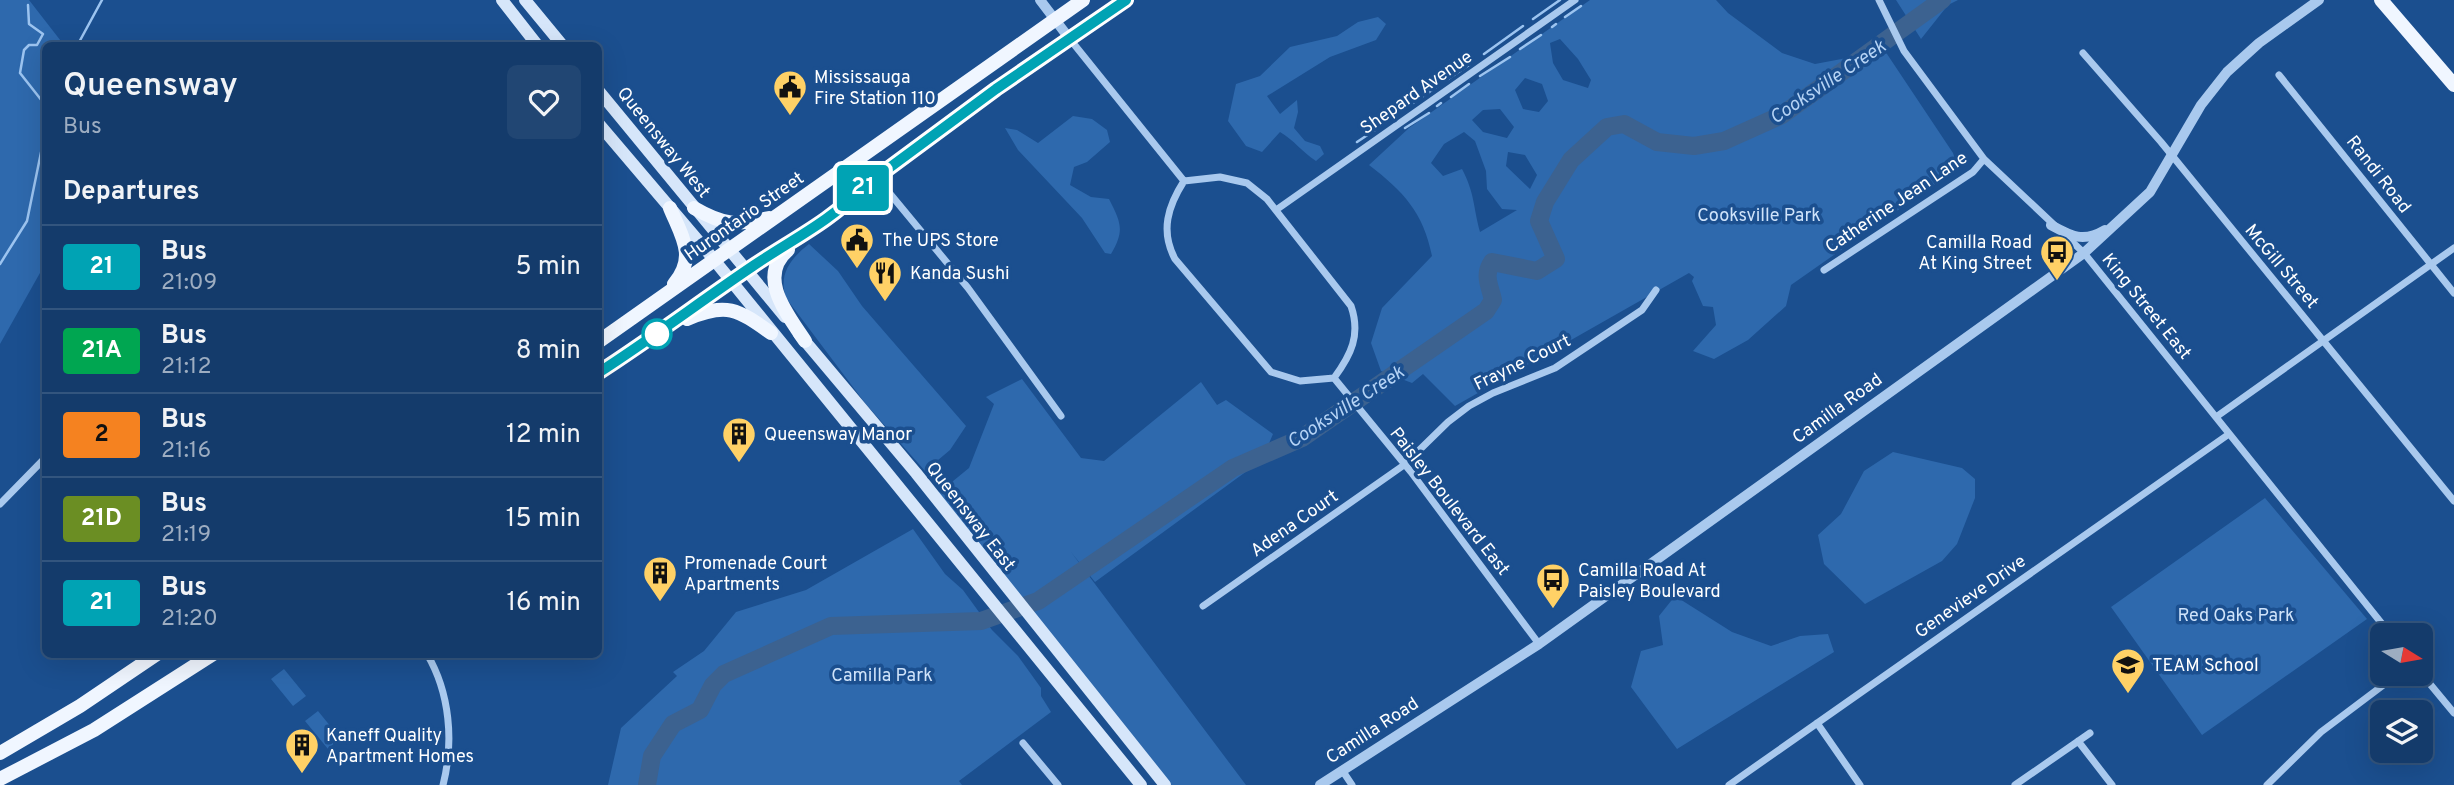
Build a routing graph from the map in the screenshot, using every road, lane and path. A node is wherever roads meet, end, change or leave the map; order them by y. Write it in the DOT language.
graph roads {
  1 [pos="502,0"];
  2 [pos="525,0"];
  3 [pos="1040,0"];
  4 [pos="1083,0"];
  5 [pos="1126,0"];
  6 [pos="1575,0"];
  7 [pos="1880,0"];
  8 [pos="2319,0"];
  9 [pos="2381,0"];
  10 [pos="1055,20"];
  11 [pos="1069,38"];
  12 [pos="535,42"];
  13 [pos="560,42"];
  14 [pos="2083,53"];
  15 [pos="2279,75"];
  16 [pos="2454,85"];
  17 [pos="602,95"];
  18 [pos="602,128"];
  19 [pos="2172,158"];
  20 [pos="1984,159"];
  21 [pos="877,178"];
  22 [pos="1184,181"];
  23 [pos="670,208"];
  24 [pos="694,208"];
  25 [pos="1276,210"];
  26 [pos="2130,212"];
  27 [pos="777,216"];
  28 [pos="2051,225"];
  29 [pos="801,238"];
  30 [pos="2454,248"];
  31 [pos="729,249"];
  32 [pos="2084,253"];
  33 [pos="714,260"];
  34 [pos="2431,265"];
  35 [pos="746,270"];
  36 [pos="1824,270"];
  37 [pos="731,282"];
  38 [pos="1656,290"];
  39 [pos="2454,293"];
  40 [pos="666,294"];
  41 [pos="666,328"];
  42 [pos="771,333"];
  43 [pos="602,339"];
  44 [pos="2323,340"];
  45 [pos="805,341"];
  46 [pos="602,370"];
  47 [pos="1334,378"];
  48 [pos="1061,416"];
  49 [pos="2216,417"];
  50 [pos="2229,434"];
  51 [pos="42,461"];
  52 [pos="1404,465"];
  53 [pos="2454,501"];
  54 [pos="0,504"];
  55 [pos="1203,607"];
  56 [pos="2381,623"];
  57 [pos="1539,643"];
  58 [pos="151,658"];
  59 [pos="207,658"];
  60 [pos="429,658"];
  61 [pos="2382,686"];
  62 [pos="2432,686"];
  63 [pos="2454,713"];
  64 [pos="1817,723"];
  65 [pos="2090,733"];
  66 [pos="2078,741"];
  67 [pos="1023,743"];
  68 [pos="0,753"];
  69 [pos="1342,770"];
  70 [pos="0,779"];
  71 [pos="443,785"];
  72 [pos="1058,785"];
  73 [pos="1141,785"];
  74 [pos="1165,785"];
  75 [pos="1320,785"];
  76 [pos="1352,785"];
  77 [pos="1729,785"];
  78 [pos="1860,785"];
  79 [pos="2015,785"];
  80 [pos="2112,785"];
  81 [pos="2267,785"];
  1 -- 12 [label="main road"];
  2 -- 13 [label="main road"];
  3 -- 10 [label="street"];
  4 -- 10 [label="main road, Hurontario Street"];
  5 -- 11 [label="main road"];
  6 -- 25 [label="street, Shepard Avenue"];
  7 -- 20 [label="street, King Street East"];
  8 -- 19 [label="street, Camilla Road"];
  9 -- 16 [label="main road"];
  10 -- 11 [label="street"];
  10 -- 27 [label="main road, Hurontario Street"];
  11 -- 21 [label="main road"];
  11 -- 22 [label="street"];
  14 -- 19 [label="street, McGill Street"];
  15 -- 34 [label="street, Randi Road"];
  17 -- 24 [label="main road, Queensway West"];
  18 -- 23 [label="main road, Queensway West"];
  19 -- 26 [label="street, Camilla Road"];
  19 -- 44 [label="street, McGill Street"];
  20 -- 28 [label="street, King Street East"];
  20 -- 36 [label="street, Catherine Jean Lane"];
  21 -- 29 [label="main road"];
  21 -- 48 [label="street"];
  22 -- 25 [label="street"];
  22 -- 47 [label="street"];
  23 -- 33 [label="main road, Queensway West"];
  23 -- 40 [label="main road"];
  24 -- 27 [label="main road"];
  24 -- 31 [label="main road, Queensway West"];
  25 -- 47 [label="street"];
  26 -- 28 [label="street"];
  26 -- 32 [label="street, Camilla Road"];
  27 -- 31 [label="main road, Hurontario Street"];
  28 -- 32 [label="street, King Street East"];
  29 -- 35 [label="main road"];
  29 -- 45 [label="main road"];
  30 -- 34 [label="street"];
  31 -- 33 [label="main road, Hurontario Street"];
  31 -- 35 [label="main road, Queensway West"];
  32 -- 49 [label="street, King Street East"];
  32 -- 57 [label="street, Camilla Road"];
  33 -- 37 [label="main road, Queensway West"];
  33 -- 40 [label="main road, Hurontario Street"];
  34 -- 39 [label="street, Randi Road"];
  34 -- 44 [label="street"];
  35 -- 37 [label="main road"];
  35 -- 45 [label="main road, Queensway East"];
  37 -- 41 [label="main road"];
  37 -- 42 [label="main road, Queensway East"];
  38 -- 52 [label="street, Frayne Court"];
  40 -- 43 [label="main road, Hurontario Street"];
  41 -- 42 [label="main road"];
  41 -- 46 [label="main road"];
  42 -- 73 [label="main road, Queensway East"];
  44 -- 49 [label="street"];
  44 -- 53 [label="street, McGill Street"];
  45 -- 74 [label="main road, Queensway East"];
  47 -- 52 [label="street, Paisley Boulevard East"];
  49 -- 50 [label="street, King Street East"];
  50 -- 56 [label="street, King Street East"];
  50 -- 64 [label="street, Genevieve Drive"];
  51 -- 54 [label="street"];
  52 -- 55 [label="street, Adena Court"];
  52 -- 57 [label="street, Paisley Boulevard East"];
  57 -- 69 [label="street, Camilla Road"];
  58 -- 68 [label="main road"];
  59 -- 70 [label="main road"];
  60 -- 71 [label="street"];
  61 -- 81 [label="street"];
  62 -- 63 [label="street"];
  64 -- 77 [label="street, Genevieve Drive"];
  64 -- 78 [label="street"];
  65 -- 66 [label="street"];
  66 -- 79 [label="street"];
  66 -- 80 [label="street"];
  67 -- 72 [label="street"];
  69 -- 75 [label="street, Camilla Road"];
  69 -- 76 [label="street"];
}
